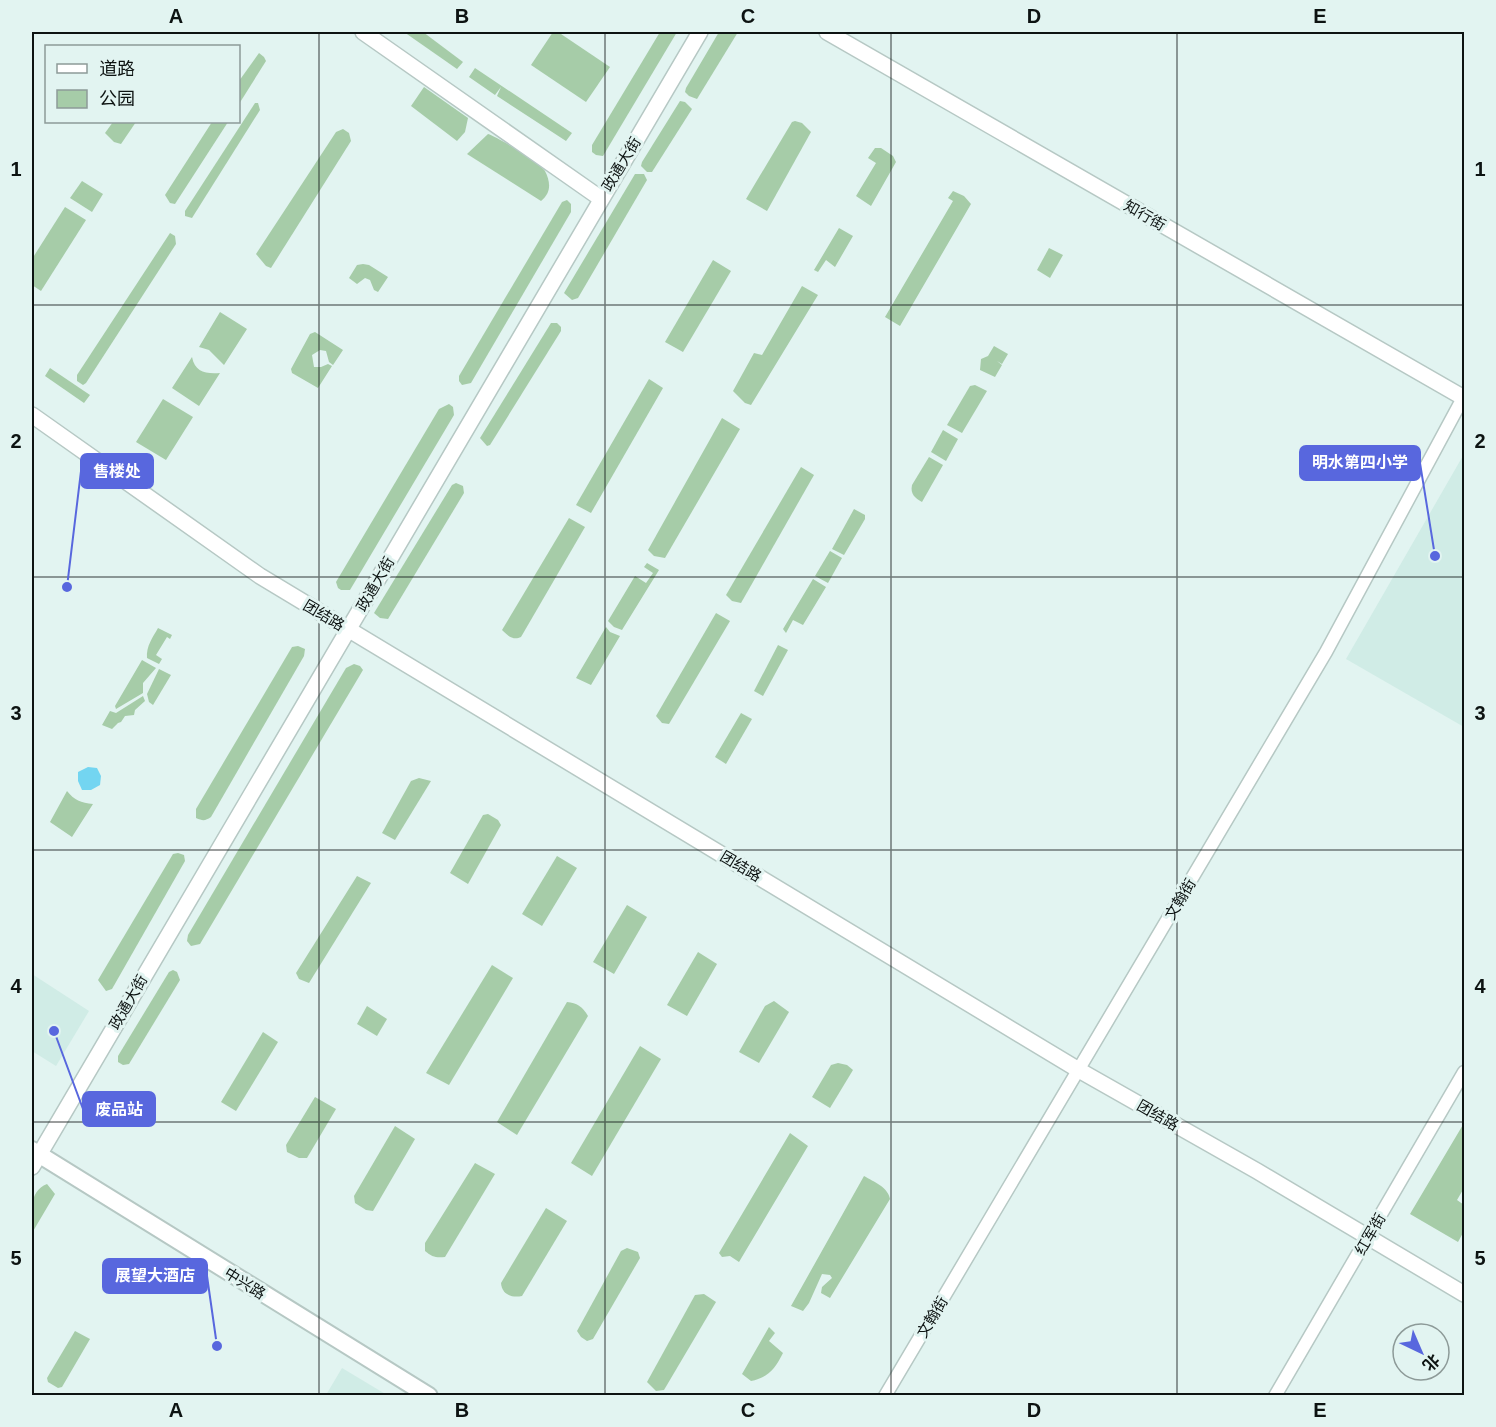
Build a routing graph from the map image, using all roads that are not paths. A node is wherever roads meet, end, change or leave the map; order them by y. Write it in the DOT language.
graph roads {
  1 [pos="363,32"];
  2 [pos="700,32"];
  3 [pos="827,32"];
  4 [pos="600,198"];
  5 [pos="1464,397"];
  6 [pos="32,416"];
  7 [pos="348,630"];
  8 [pos="1077,1069"];
  9 [pos="1464,1072"];
  10 [pos="34,1157"];
  11 [pos="1367,1238"];
  12 [pos="1464,1293"];
  13 [pos="429,1395"];
  14 [pos="885,1395"];
  15 [pos="1275,1395"];
  1 -- 4 [label="street"];
  2 -- 4 [label="street, 政通大街"];
  3 -- 5 [label="street, 知行街"];
  4 -- 7 [label="street, 政通大街"];
  5 -- 8 [label="street, 文翰街"];
  6 -- 7 [label="street, 团结路"];
  7 -- 8 [label="street, 团结路"];
  7 -- 10 [label="street, 政通大街"];
  8 -- 11 [label="street, 团结路"];
  8 -- 14 [label="street, 文翰街"];
  9 -- 11 [label="street, 红军街"];
  10 -- 13 [label="main road, 中兴路"];
  11 -- 12 [label="street, 团结路"];
  11 -- 15 [label="street, 红军街"];
}
